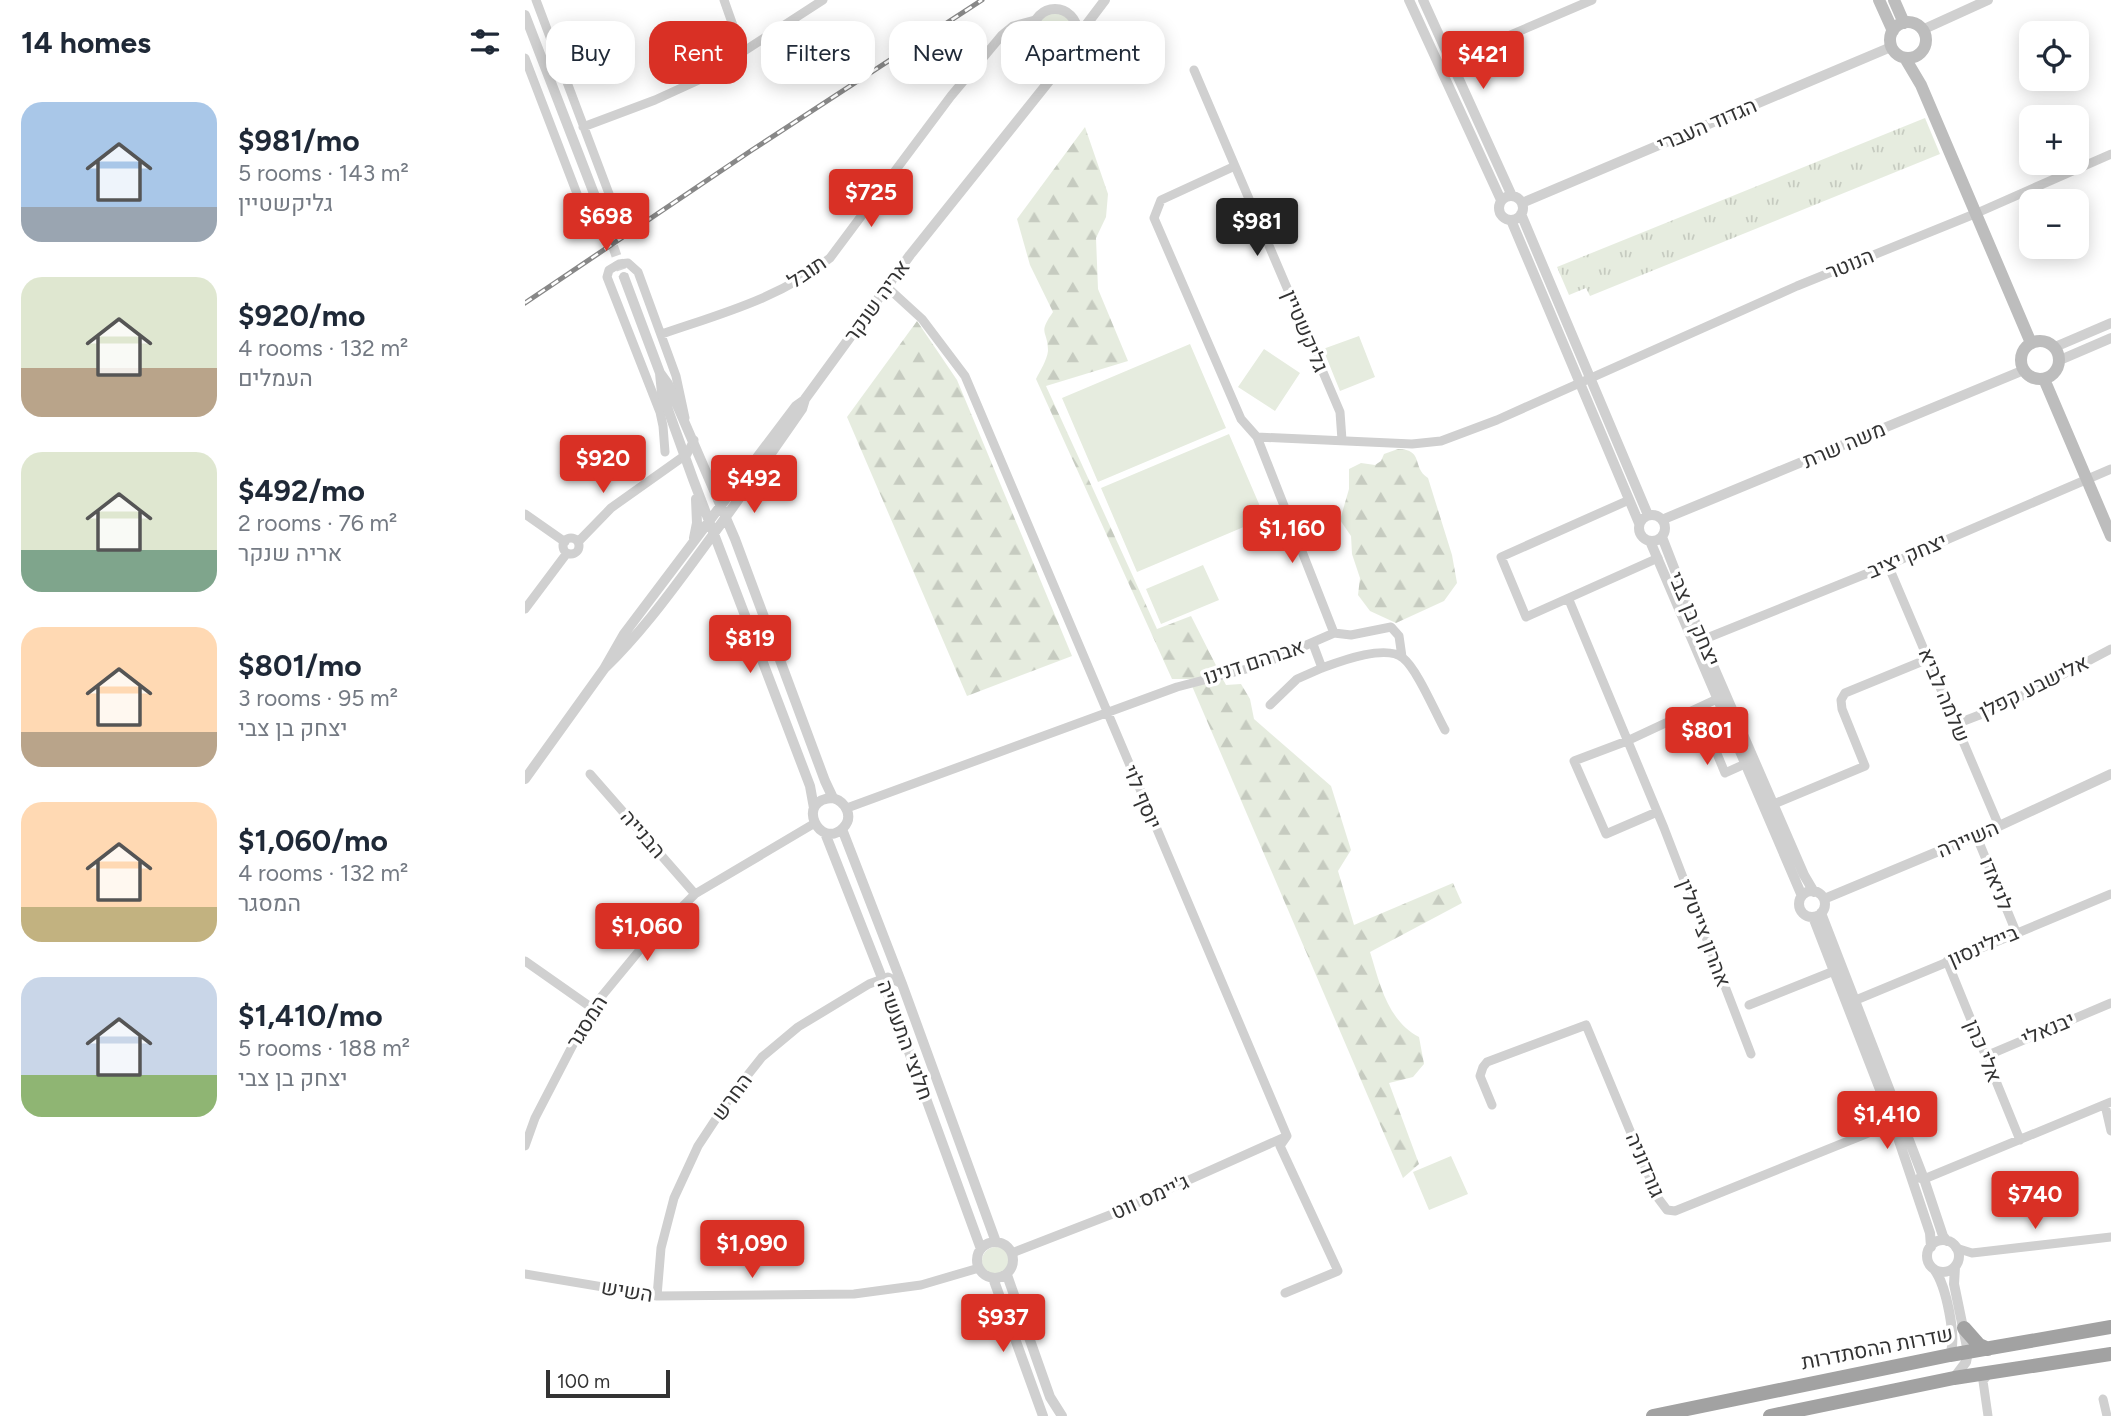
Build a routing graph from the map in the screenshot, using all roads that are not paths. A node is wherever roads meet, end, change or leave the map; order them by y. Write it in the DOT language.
graph roads {
  1 [pos="535,0"];
  2 [pos="724,0"];
  3 [pos="823,0"];
  4 [pos="1045,0"];
  5 [pos="1409,0"];
  6 [pos="1423,0"];
  7 [pos="1593,0"];
  8 [pos="1879,0"];
  9 [pos="1894,0"];
  10 [pos="1988,0"];
  11 [pos="1101,4"];
  12 [pos="1060,7"];
  13 [pos="525,15"];
  14 [pos="1039,16"];
  15 [pos="732,21"];
  16 [pos="1025,21"];
  17 [pos="1038,21"];
  18 [pos="1074,21"];
  19 [pos="1089,21"];
  20 [pos="1904,23"];
  21 [pos="1922,30"];
  22 [pos="1893,31"];
  23 [pos="1001,37"];
  24 [pos="1891,47"];
  25 [pos="747,48"];
  26 [pos="1910,57"];
  27 [pos="525,58"];
  28 [pos="1452,60"];
  29 [pos="1194,70"];
  30 [pos="690,84"];
  31 [pos="1046,84"];
  32 [pos="583,127"];
  33 [pos="2111,154"];
  34 [pos="1235,166"];
  35 [pos="1501,200"];
  36 [pos="598,204"];
  37 [pos="1519,204"];
  38 [pos="1977,213"];
  39 [pos="1511,220"];
  40 [pos="624,277"];
  41 [pos="887,287"];
  42 [pos="2111,323"];
  43 [pos="661,334"];
  44 [pos="2111,338"];
  45 [pos="2031,343"];
  46 [pos="2057,354"];
  47 [pos="2024,370"];
  48 [pos="660,373"];
  49 [pos="1585,379"];
  50 [pos="2044,379"];
  51 [pos="671,417"];
  52 [pos="685,419"];
  53 [pos="1257,436"];
  54 [pos="694,440"];
  55 [pos="1342,440"];
  56 [pos="665,452"];
  57 [pos="684,456"];
  58 [pos="2111,469"];
  59 [pos="653,476"];
  60 [pos="709,477"];
  61 [pos="693,479"];
  62 [pos="2087,480"];
  63 [pos="744,482"];
  64 [pos="1629,500"];
  65 [pos="721,505"];
  66 [pos="525,514"];
  67 [pos="726,517"];
  68 [pos="1644,519"];
  69 [pos="1664,519"];
  70 [pos="708,522"];
  71 [pos="713,535"];
  72 [pos="2111,536"];
  73 [pos="1662,537"];
  74 [pos="735,539"];
  75 [pos="1650,541"];
  76 [pos="565,542"];
  77 [pos="578,542"];
  78 [pos="693,543"];
  79 [pos="567,553"];
  80 [pos="1658,558"];
  81 [pos="1888,565"];
  82 [pos="1569,600"];
  83 [pos="525,609"];
  84 [pos="1334,633"];
  85 [pos="1702,640"];
  86 [pos="1313,643"];
  87 [pos="2111,649"];
  88 [pos="1402,657"];
  89 [pos="1928,659"];
  90 [pos="1322,668"];
  91 [pos="604,669"];
  92 [pos="1717,699"];
  93 [pos="1270,705"];
  94 [pos="1697,708"];
  95 [pos="1106,714"];
  96 [pos="1956,724"];
  97 [pos="1445,730"];
  98 [pos="1627,741"];
  99 [pos="1745,764"];
  100 [pos="590,774"];
  101 [pos="2111,774"];
  102 [pos="525,779"];
  103 [pos="833,798"];
  104 [pos="1773,804"];
  105 [pos="814,808"];
  106 [pos="847,808"];
  107 [pos="1657,812"];
  108 [pos="815,823"];
  109 [pos="1999,826"];
  110 [pos="842,829"];
  111 [pos="825,833"];
  112 [pos="1976,835"];
  113 [pos="1814,892"];
  114 [pos="695,894"];
  115 [pos="2111,894"];
  116 [pos="1802,896"];
  117 [pos="1824,900"];
  118 [pos="1817,915"];
  119 [pos="2016,932"];
  120 [pos="525,961"];
  121 [pos="1947,961"];
  122 [pos="1834,971"];
  123 [pos="882,978"];
  124 [pos="902,984"];
  125 [pos="1856,1000"];
  126 [pos="2111,1003"];
  127 [pos="1749,1005"];
  128 [pos="592,1008"];
  129 [pos="1751,1055"];
  130 [pos="1986,1056"];
  131 [pos="2108,1104"];
  132 [pos="1492,1105"];
  133 [pos="525,1114"];
  134 [pos="1896,1117"];
  135 [pos="535,1118"];
  136 [pos="2111,1131"];
  137 [pos="1287,1136"];
  138 [pos="2020,1140"];
  139 [pos="525,1146"];
  140 [pos="1910,1170"];
  141 [pos="1924,1179"];
  142 [pos="2111,1237"];
  143 [pos="996,1242"];
  144 [pos="1952,1244"];
  145 [pos="1931,1247"];
  146 [pos="981,1249"];
  147 [pos="1012,1252"];
  148 [pos="1955,1267"];
  149 [pos="979,1268"];
  150 [pos="1934,1269"];
  151 [pos="525,1274"];
  152 [pos="1007,1275"];
  153 [pos="993,1278"];
  154 [pos="1285,1293"];
  155 [pos="657,1296"];
  156 [pos="2111,1327"];
  157 [pos="1964,1328"];
  158 [pos="1988,1349"];
  159 [pos="1968,1352"];
  160 [pos="2111,1354"];
  161 [pos="1950,1355"];
  162 [pos="1990,1372"];
  163 [pos="1954,1378"];
  164 [pos="2103,1399"];
  165 [pos="1043,1416"];
  166 [pos="1062,1416"];
  167 [pos="1653,1416"];
  168 [pos="1770,1416"];
  169 [pos="1988,1416"];
  170 [pos="2107,1416"];
  1 -- 32 [label="street"];
  2 -- 15 [label="street"];
  3 -- 25 [label="street"];
  4 -- 14 [label="street"];
  5 -- 35 [label="street"];
  6 -- 28 [label="street"];
  7 -- 28 [label="street"];
  8 -- 22 [label="main road"];
  9 -- 20 [label="main road"];
  10 -- 21 [label="street"];
  11 -- 12 [label="street"];
  11 -- 19 [label="street"];
  12 -- 14 [label="street"];
  12 -- 18 [label="street"];
  13 -- 36 [label="street"];
  14 -- 16 [label="street"];
  14 -- 17 [label="street"];
  20 -- 21 [label="main road"];
  20 -- 22 [label="main road"];
  21 -- 26 [label="main road"];
  22 -- 24 [label="main road"];
  23 -- 43 [label="street, תובל"];
  24 -- 26 [label="main road"];
  24 -- 37 [label="street, הגדוד העברי"];
  26 -- 38 [label="main road"];
  27 -- 32 [label="street"];
  28 -- 37 [label="street"];
  29 -- 34 [label="street, גליקשטיין"];
  30 -- 32 [label="street"];
  31 -- 41 [label="street, אריה שנקר"];
  33 -- 38 [label="street, הנוטר"];
  34 -- 53 [label="street"];
  34 -- 55 [label="street, גליקשטיין"];
  35 -- 37 [label="street"];
  35 -- 39 [label="street"];
  37 -- 39 [label="street"];
  37 -- 49 [label="street"];
  38 -- 45 [label="main road"];
  38 -- 49 [label="street, הנוטר"];
  39 -- 49 [label="street"];
  40 -- 48 [label="street"];
  41 -- 63 [label="street, אריה שנקר"];
  41 -- 95 [label="street, יוסף לוי"];
  42 -- 46 [label="street"];
  43 -- 52 [label="street"];
  43 -- 56 [label="street"];
  44 -- 46 [label="street"];
  45 -- 46 [label="main road"];
  45 -- 47 [label="main road"];
  46 -- 50 [label="main road"];
  47 -- 50 [label="main road"];
  47 -- 69 [label="street, משה שרת"];
  48 -- 51 [label="street"];
  48 -- 52 [label="street"];
  49 -- 55 [label="street"];
  49 -- 64 [label="street"];
  49 -- 68 [label="street"];
  50 -- 62 [label="main road"];
  51 -- 56 [label="street"];
  51 -- 57 [label="street"];
  52 -- 54 [label="street"];
  53 -- 55 [label="street"];
  53 -- 84 [label="street"];
  54 -- 57 [label="street"];
  54 -- 60 [label="street"];
  56 -- 59 [label="street"];
  57 -- 59 [label="street"];
  57 -- 61 [label="street"];
  58 -- 62 [label="street, יצחק יציב"];
  59 -- 77 [label="street"];
  60 -- 63 [label="street"];
  60 -- 65 [label="street"];
  61 -- 70 [label="street"];
  61 -- 78 [label="street"];
  62 -- 72 [label="main road"];
  62 -- 81 [label="street, יצחק יציב"];
  63 -- 65 [label="street, אריה שנקר"];
  63 -- 67 [label="street, אריה שנקר"];
  63 -- 74 [label="street"];
  64 -- 68 [label="street"];
  64 -- 82 [label="street"];
  65 -- 67 [label="street"];
  65 -- 70 [label="street, אריה שנקר"];
  66 -- 76 [label="street"];
  67 -- 71 [label="street, אריה שנקר"];
  67 -- 74 [label="street"];
  68 -- 69 [label="street"];
  68 -- 75 [label="street"];
  69 -- 73 [label="street"];
  70 -- 71 [label="street"];
  70 -- 78 [label="street, אריה שנקר"];
  71 -- 91 [label="street, אריה שנקר"];
  71 -- 105 [label="street"];
  73 -- 75 [label="street"];
  73 -- 85 [label="street, יצחק בן צבי"];
  74 -- 103 [label="street"];
  75 -- 80 [label="street, יצחק בן צבי"];
  76 -- 77 [label="street"];
  76 -- 79 [label="street"];
  77 -- 79 [label="street"];
  78 -- 91 [label="street, אריה שנקר"];
  79 -- 83 [label="street"];
  80 -- 82 [label="street"];
  80 -- 92 [label="street, יצחק בן צבי"];
  81 -- 85 [label="street, יצחק יציב"];
  81 -- 89 [label="street, שלמה לביא"];
  82 -- 98 [label="street, אהרון צייטלין"];
  84 -- 86 [label="street, אברהם דנינו"];
  84 -- 88 [label="street"];
  85 -- 104 [label="street, יצחק בן צבי"];
  86 -- 90 [label="street"];
  86 -- 95 [label="street, אברהם דנינו"];
  87 -- 96 [label="street, אלישבע קפלן"];
  88 -- 90 [label="street"];
  88 -- 97 [label="street"];
  89 -- 96 [label="street, שלמה לביא"];
  89 -- 104 [label="street"];
  90 -- 93 [label="street"];
  91 -- 102 [label="street, אריה שנקר"];
  92 -- 94 [label="street"];
  92 -- 99 [label="street, יצחק בן צבי"];
  94 -- 98 [label="street"];
  94 -- 99 [label="street"];
  95 -- 106 [label="street, אברהם דנינו"];
  95 -- 137 [label="street, יוסף לוי"];
  96 -- 109 [label="street, שלמה לביא"];
  98 -- 107 [label="street, אהרון צייטלין"];
  98 -- 107 [label="street"];
  99 -- 116 [label="street, יצחק בן צבי"];
  100 -- 114 [label="street, הבנייה"];
  101 -- 109 [label="street, השיירה"];
  103 -- 105 [label="street"];
  103 -- 106 [label="street"];
  104 -- 113 [label="street, יצחק בן צבי"];
  105 -- 108 [label="street"];
  106 -- 110 [label="street"];
  107 -- 129 [label="street, אהרון צייטלין"];
  108 -- 111 [label="street, חלוצי התעשיה"];
  108 -- 114 [label="street, המסגר"];
  109 -- 112 [label="street, השיירה"];
  110 -- 111 [label="street"];
  110 -- 124 [label="street, חלוצי התעשיה"];
  111 -- 123 [label="street, חלוצי התעשיה"];
  112 -- 117 [label="street, השיירה"];
  112 -- 119 [label="street, לניאדו"];
  113 -- 116 [label="street"];
  113 -- 117 [label="street"];
  114 -- 128 [label="street, המסגר"];
  115 -- 119 [label="street, ביילינסון"];
  116 -- 118 [label="street"];
  117 -- 118 [label="street"];
  118 -- 122 [label="street"];
  118 -- 125 [label="street"];
  119 -- 121 [label="street, ביילינסון"];
  120 -- 128 [label="street"];
  121 -- 125 [label="street, ביילינסון"];
  121 -- 130 [label="street, אלי כהן"];
  122 -- 127 [label="street"];
  122 -- 134 [label="street"];
  123 -- 124 [label="street"];
  123 -- 146 [label="street, חלוצי התעשיה"];
  123 -- 155 [label="street, החרש"];
  124 -- 143 [label="street, חלוצי התעשיה"];
  125 -- 134 [label="street"];
  126 -- 130 [label="street, יבנאלי"];
  128 -- 135 [label="street, המסגר"];
  130 -- 138 [label="street, אלי כהן"];
  131 -- 136 [label="street"];
  131 -- 138 [label="street"];
  132 -- 134 [label="street, גורדוניה"];
  133 -- 135 [label="street"];
  134 -- 140 [label="street"];
  134 -- 141 [label="street"];
  135 -- 139 [label="street, המסגר"];
  137 -- 147 [label="street, ג'יימס ווט"];
  137 -- 154 [label="street, יוסף לוי"];
  138 -- 141 [label="street"];
  140 -- 141 [label="street"];
  140 -- 145 [label="street"];
  141 -- 144 [label="street"];
  142 -- 144 [label="street"];
  143 -- 146 [label="street"];
  143 -- 147 [label="street"];
  144 -- 145 [label="street"];
  144 -- 148 [label="street"];
  145 -- 150 [label="street"];
  146 -- 149 [label="street, חלוצי התעשיה"];
  147 -- 152 [label="street"];
  148 -- 150 [label="street"];
  148 -- 157 [label="street"];
  149 -- 153 [label="street"];
  149 -- 155 [label="street, השיש"];
  150 -- 161 [label="street"];
  151 -- 155 [label="street, השיש"];
  152 -- 153 [label="street"];
  152 -- 166 [label="street"];
  153 -- 165 [label="street"];
  156 -- 158 [label="highway, שדרות ההסתדרות"];
  157 -- 158 [label="highway"];
  157 -- 159 [label="street"];
  158 -- 159 [label="highway, שדרות ההסתדרות"];
  159 -- 161 [label="highway, שדרות ההסתדרות"];
  159 -- 163 [label="street"];
  160 -- 162 [label="highway"];
  161 -- 167 [label="highway, שדרות ההסתדרות"];
  162 -- 163 [label="highway"];
  162 -- 169 [label="street"];
  163 -- 168 [label="highway"];
  164 -- 170 [label="street"];
}
